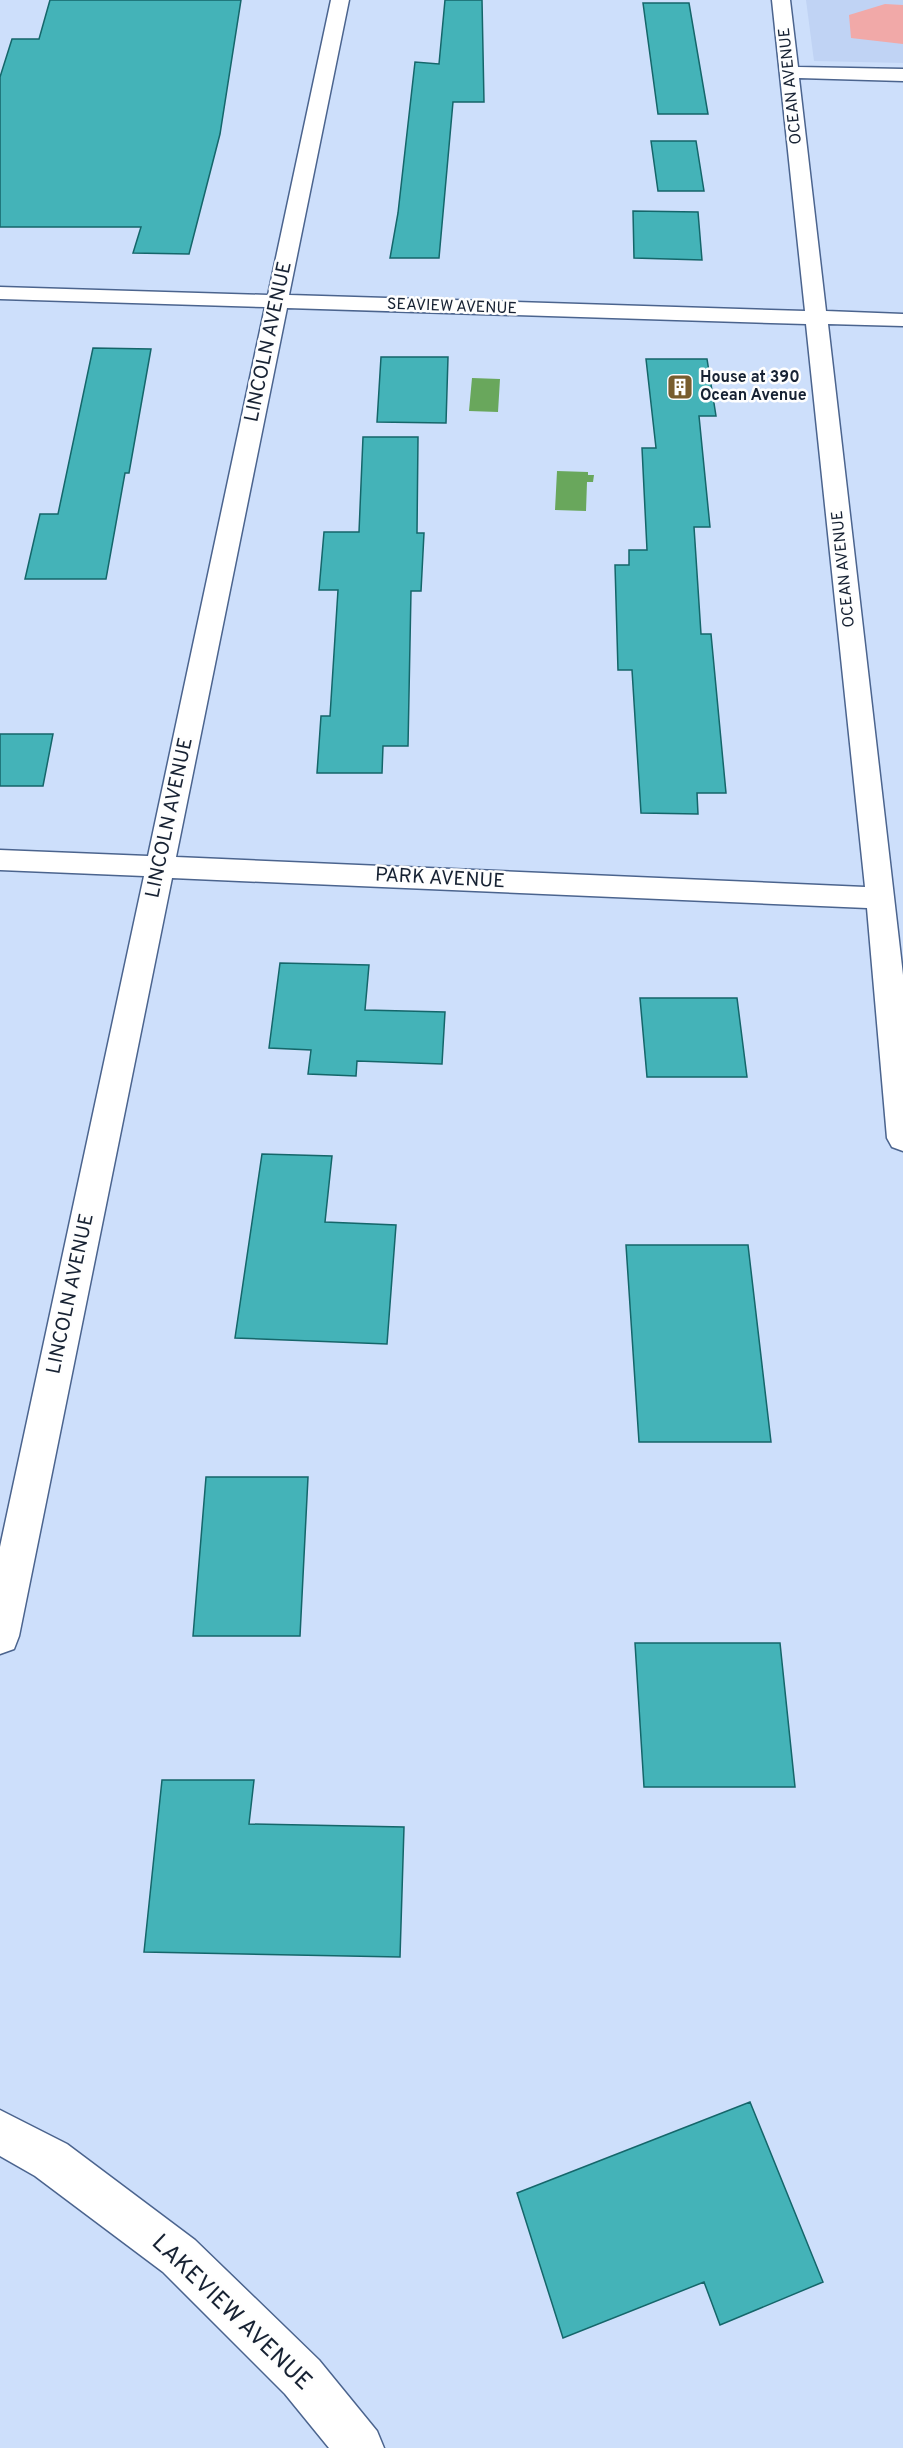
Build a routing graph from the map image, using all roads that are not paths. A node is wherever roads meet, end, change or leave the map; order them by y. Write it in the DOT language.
graph roads {
  1 [pos="340,0"];
  2 [pos="781,0"];
  3 [pos="789,72"];
  4 [pos="903,75"];
  5 [pos="0,293"];
  6 [pos="277,302"];
  7 [pos="816,318"];
  8 [pos="903,320"];
  9 [pos="0,860"];
  10 [pos="160,867"];
  11 [pos="881,898"];
  12 [pos="903,1138"];
  13 [pos="0,1636"];
  14 [pos="0,2132"];
  15 [pos="360,2448"];
  1 -- 6 [label="street, LINCOLN AVENUE"];
  2 -- 3 [label="street, OCEAN AVENUE"];
  3 -- 4 [label="street"];
  3 -- 7 [label="street, OCEAN AVENUE"];
  5 -- 6 [label="street, SEAVIEW AVENUE"];
  6 -- 7 [label="street, SEAVIEW AVENUE"];
  6 -- 10 [label="street, LINCOLN AVENUE"];
  7 -- 8 [label="street, SEAVIEW AVENUE"];
  7 -- 11 [label="street, OCEAN AVENUE"];
  9 -- 10 [label="street, PARK AVENUE"];
  10 -- 11 [label="street, PARK AVENUE"];
  10 -- 13 [label="street, LINCOLN AVENUE"];
  11 -- 12 [label="street, OCEAN AVENUE"];
  14 -- 15 [label="street, LAKEVIEW AVENUE"];
}
